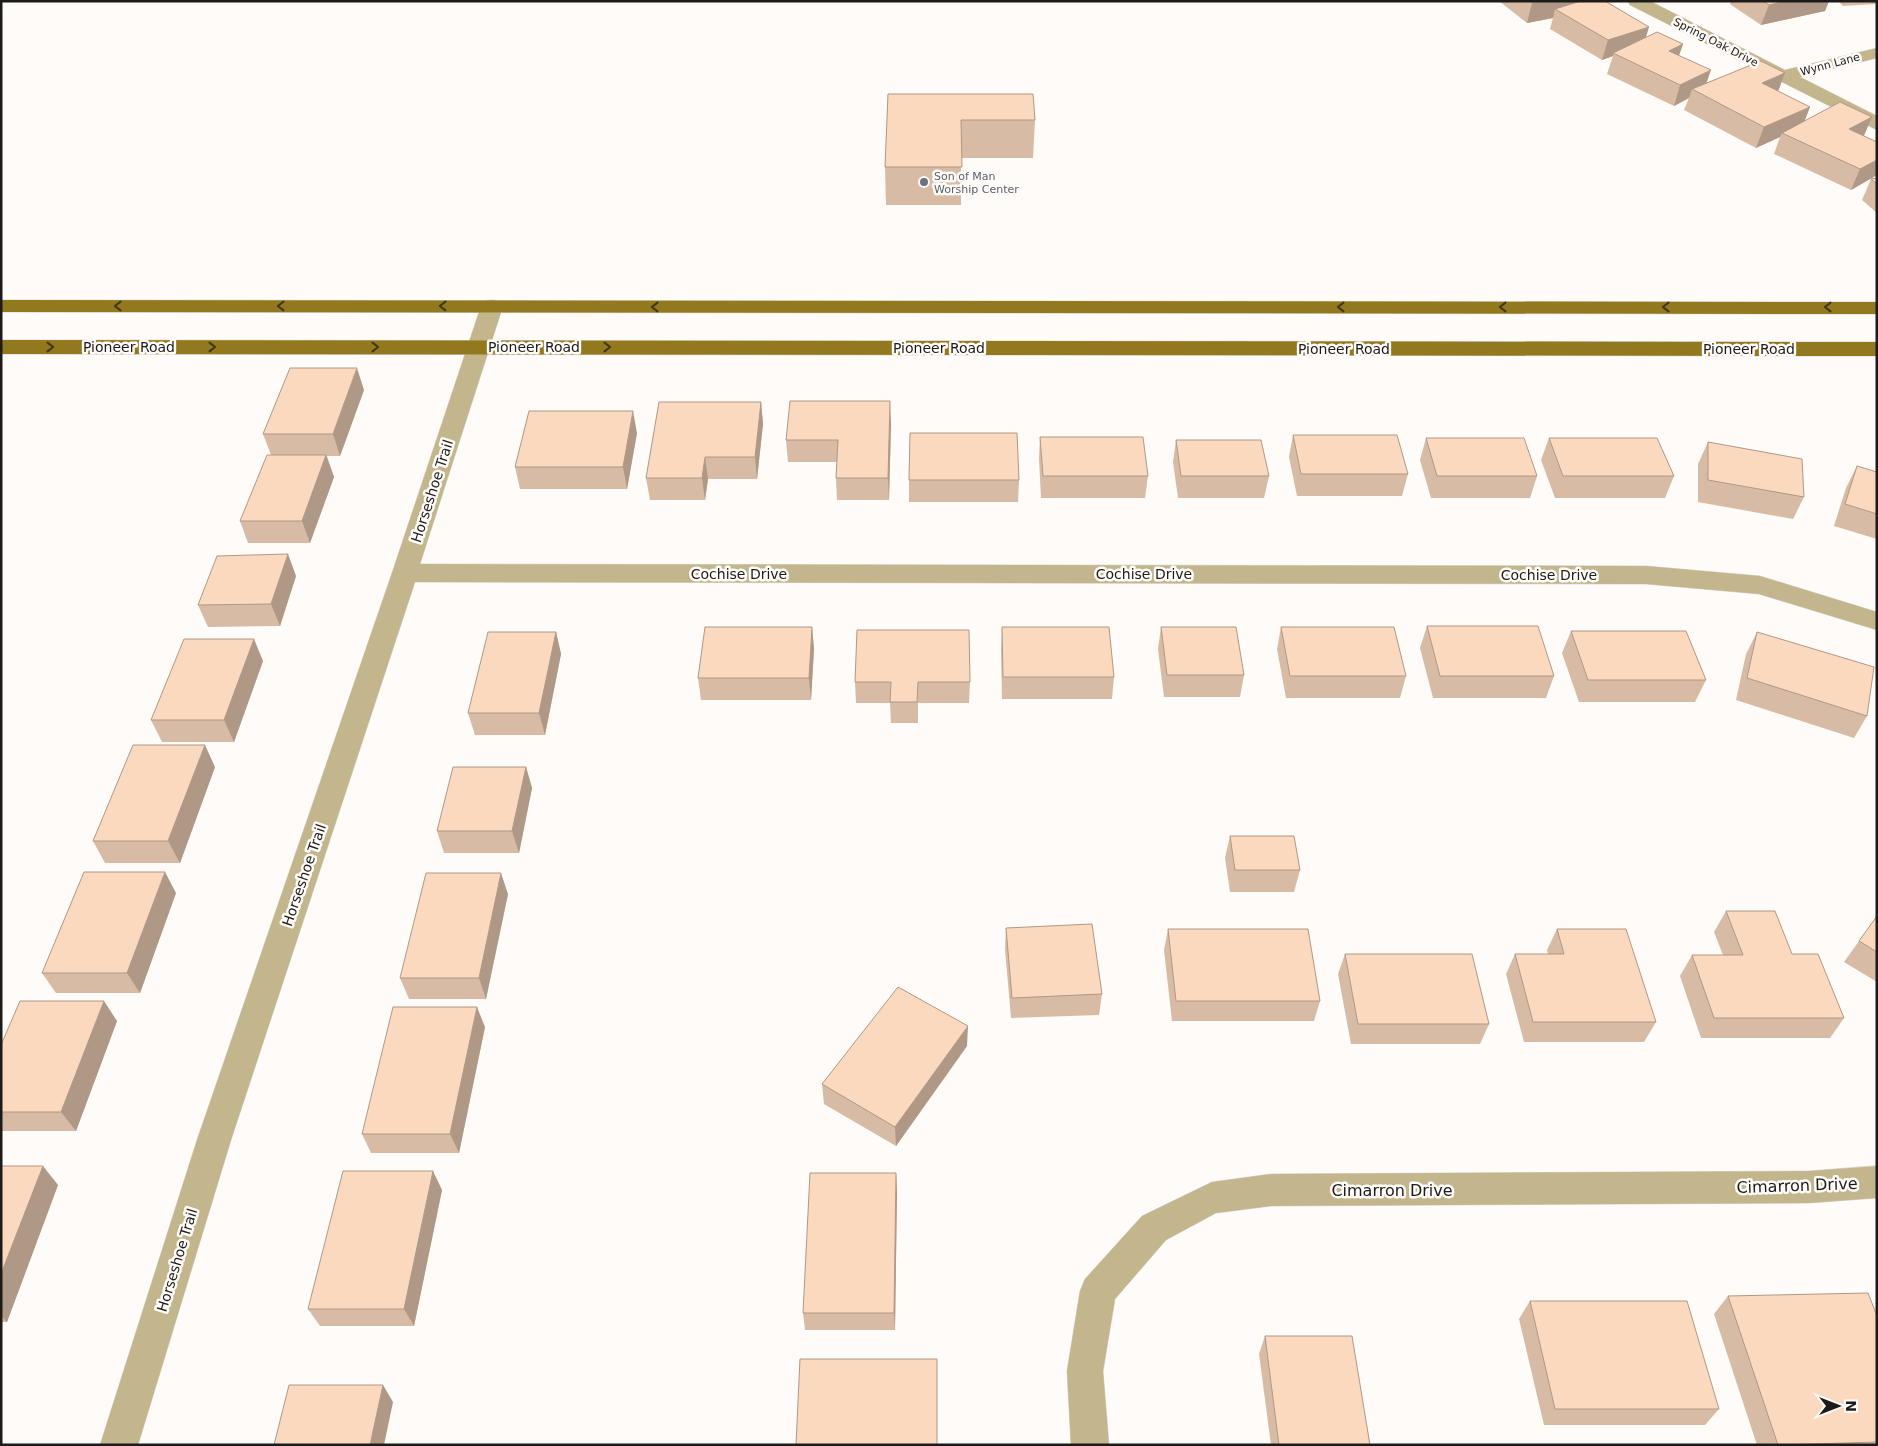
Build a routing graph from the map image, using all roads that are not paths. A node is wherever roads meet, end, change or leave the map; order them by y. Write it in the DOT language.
graph roads {
  1 [pos="1636,1"];
  2 [pos="1877,53"];
  3 [pos="1783,76"];
  4 [pos="1877,124"];
  5 [pos="1,306"];
  6 [pos="492,306"];
  7 [pos="1228,307"];
  8 [pos="1877,308"];
  9 [pos="1,347"];
  10 [pos="478,347"];
  11 [pos="904,348"];
  12 [pos="1877,349"];
  13 [pos="406,573"];
  14 [pos="1877,621"];
  15 [pos="1877,1182"];
  16 [pos="119,1445"];
  17 [pos="1090,1445"];
  1 -- 3 [label="street, Spring Oak Drive"];
  2 -- 3 [label="street, Wynn Lane"];
  3 -- 4 [label="street, Spring Oak Drive"];
  6 -- 5 [label="main road, one-way"];
  7 -- 6 [label="main road, one-way"];
  6 -- 10 [label="street, Horseshoe Trail"];
  8 -- 7 [label="main road, one-way"];
  7 -- 11 [label="main road"];
  9 -- 10 [label="main road, Pioneer Road, one-way"];
  10 -- 11 [label="main road, Pioneer Road, one-way"];
  10 -- 13 [label="street, Horseshoe Trail"];
  11 -- 12 [label="main road, Pioneer Road"];
  13 -- 14 [label="street, Cochise Drive"];
  13 -- 16 [label="street, Horseshoe Trail"];
  15 -- 17 [label="street, Cimarron Drive"];
}
